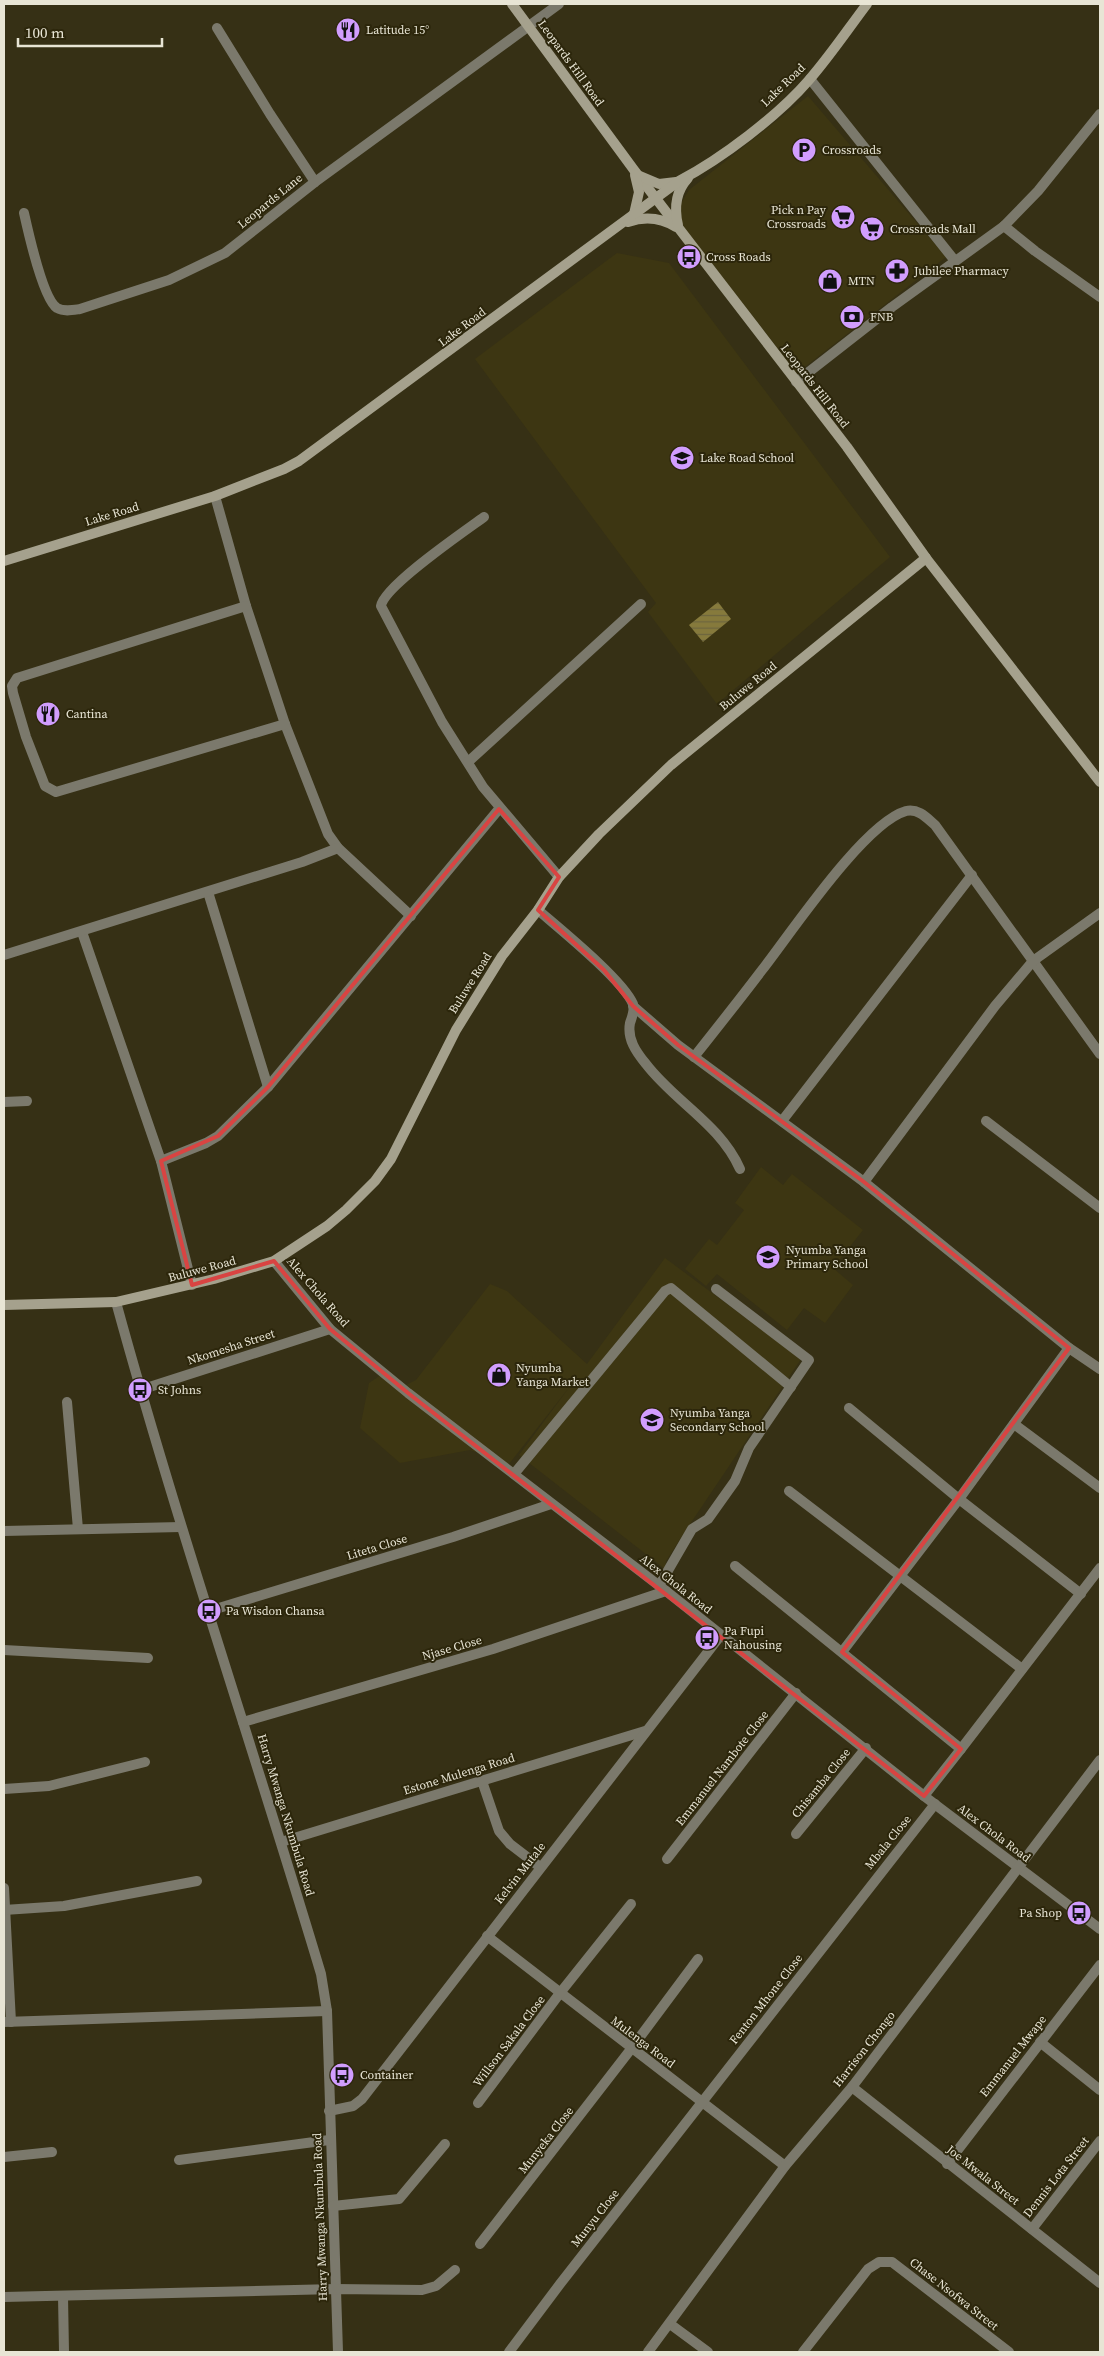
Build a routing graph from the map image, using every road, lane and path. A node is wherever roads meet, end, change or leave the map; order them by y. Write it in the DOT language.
graph roads {
  1 [pos="512,4"];
  2 [pos="559,4"];
  3 [pos="867,4"];
  4 [pos="528,26"];
  5 [pos="216,28"];
  6 [pos="810,79"];
  7 [pos="1100,114"];
  8 [pos="634,170"];
  9 [pos="694,173"];
  10 [pos="679,181"];
  11 [pos="315,182"];
  12 [pos="656,199"];
  13 [pos="24,213"];
  14 [pos="633,215"];
  15 [pos="622,224"];
  16 [pos="1004,226"];
  17 [pos="679,228"];
  18 [pos="955,261"];
  19 [pos="1100,297"];
  20 [pos="796,382"];
  21 [pos="215,496"];
  22 [pos="484,517"];
  23 [pos="926,558"];
  24 [pos="4,561"];
  25 [pos="641,604"];
  26 [pos="246,606"];
  27 [pos="285,724"];
  28 [pos="468,762"];
  29 [pos="1100,782"];
  30 [pos="499,808"];
  31 [pos="338,848"];
  32 [pos="972,875"];
  33 [pos="559,877"];
  34 [pos="208,892"];
  35 [pos="538,910"];
  36 [pos="1100,913"];
  37 [pos="410,916"];
  38 [pos="82,932"];
  39 [pos="4,955"];
  40 [pos="1033,961"];
  41 [pos="633,1006"];
  42 [pos="1100,1054"];
  43 [pos="694,1057"];
  44 [pos="268,1086"];
  45 [pos="27,1100"];
  46 [pos="4,1102"];
  47 [pos="782,1121"];
  48 [pos="986,1121"];
  49 [pos="161,1161"];
  50 [pos="740,1168"];
  51 [pos="864,1182"];
  52 [pos="1100,1208"];
  53 [pos="274,1261"];
  54 [pos="192,1285"];
  55 [pos="716,1289"];
  56 [pos="116,1302"];
  57 [pos="4,1305"];
  58 [pos="330,1329"];
  59 [pos="1069,1348"];
  60 [pos="1100,1370"];
  61 [pos="791,1386"];
  62 [pos="140,1390"];
  63 [pos="67,1402"];
  64 [pos="849,1408"];
  65 [pos="1014,1424"];
  66 [pos="514,1474"];
  67 [pos="1100,1488"];
  68 [pos="789,1491"];
  69 [pos="959,1499"];
  70 [pos="551,1504"];
  71 [pos="181,1527"];
  72 [pos="78,1529"];
  73 [pos="4,1531"];
  74 [pos="734,1566"];
  75 [pos="1100,1568"];
  76 [pos="898,1576"];
  77 [pos="663,1588"];
  78 [pos="1081,1594"];
  79 [pos="209,1611"];
  80 [pos="721,1635"];
  81 [pos="4,1650"];
  82 [pos="842,1652"];
  83 [pos="148,1658"];
  84 [pos="1022,1669"];
  85 [pos="796,1693"];
  86 [pos="243,1722"];
  87 [pos="645,1731"];
  88 [pos="866,1748"];
  89 [pos="961,1749"];
  90 [pos="1100,1760"];
  91 [pos="145,1762"];
  92 [pos="482,1780"];
  93 [pos="4,1789"];
  94 [pos="924,1796"];
  95 [pos="935,1804"];
  96 [pos="796,1834"];
  97 [pos="281,1842"];
  98 [pos="667,1859"];
  99 [pos="540,1867"];
  100 [pos="1018,1867"];
  101 [pos="197,1881"];
  102 [pos="4,1888"];
  103 [pos="631,1904"];
  104 [pos="4,1910"];
  105 [pos="850,1911"];
  106 [pos="1100,1929"];
  107 [pos="487,1936"];
  108 [pos="698,1959"];
  109 [pos="1100,1965"];
  110 [pos="560,1993"];
  111 [pos="327,2011"];
  112 [pos="8,2022"];
  113 [pos="1040,2042"];
  114 [pos="631,2049"];
  115 [pos="852,2087"];
  116 [pos="1100,2090"];
  117 [pos="702,2101"];
  118 [pos="478,2103"];
  119 [pos="328,2111"];
  120 [pos="329,2140"];
  121 [pos="445,2144"];
  122 [pos="1098,2147"];
  123 [pos="52,2152"];
  124 [pos="4,2157"];
  125 [pos="179,2160"];
  126 [pos="947,2164"];
  127 [pos="785,2166"];
  128 [pos="332,2206"];
  129 [pos="1032,2229"];
  130 [pos="480,2244"];
  131 [pos="455,2270"];
  132 [pos="1100,2283"];
  133 [pos="335,2288"];
  134 [pos="63,2296"];
  135 [pos="4,2298"];
  136 [pos="670,2324"];
  137 [pos="64,2352"];
  138 [pos="338,2352"];
  139 [pos="510,2352"];
  140 [pos="648,2352"];
  141 [pos="708,2352"];
  142 [pos="803,2352"];
  143 [pos="1009,2352"];
  1 -- 4 [label="main road, Leopards Hill Road"];
  2 -- 4 [label="street, Leopards Lane"];
  3 -- 6 [label="main road, Lake Road"];
  4 -- 8 [label="main road, Leopards Hill Road"];
  4 -- 11 [label="street, Leopards Lane"];
  5 -- 11 [label="street"];
  6 -- 9 [label="main road, Lake Road"];
  6 -- 18 [label="street"];
  7 -- 16 [label="street"];
  8 -- 10 [label="main road"];
  8 -- 12 [label="main road, Leopards Hill Road"];
  8 -- 14 [label="main road"];
  9 -- 10 [label="main road, Lake Road"];
  9 -- 17 [label="main road"];
  10 -- 12 [label="main road, Lake Road"];
  11 -- 13 [label="street, Leopards Lane"];
  12 -- 14 [label="main road, Lake Road"];
  12 -- 17 [label="main road, Leopards Hill Road"];
  14 -- 15 [label="main road, Lake Road"];
  15 -- 17 [label="main road"];
  15 -- 21 [label="main road, Lake Road"];
  16 -- 18 [label="street"];
  16 -- 19 [label="street"];
  17 -- 20 [label="main road, Leopards Hill Road"];
  18 -- 20 [label="street"];
  20 -- 23 [label="main road, Leopards Hill Road"];
  21 -- 24 [label="main road, Lake Road"];
  21 -- 26 [label="street"];
  22 -- 28 [label="street"];
  23 -- 29 [label="main road, Leopards Hill Road"];
  23 -- 33 [label="main road, Buluwe Road"];
  25 -- 28 [label="street"];
  26 -- 27 [label="street"];
  26 -- 27 [label="street"];
  27 -- 31 [label="street"];
  28 -- 30 [label="street"];
  30 -- 33 [label="street"];
  30 -- 37 [label="street"];
  31 -- 34 [label="street"];
  31 -- 37 [label="street"];
  32 -- 40 [label="street"];
  32 -- 43 [label="street"];
  32 -- 47 [label="street"];
  33 -- 35 [label="main road, Buluwe Road"];
  34 -- 38 [label="street"];
  34 -- 44 [label="street"];
  35 -- 41 [label="street"];
  35 -- 53 [label="main road, Buluwe Road"];
  36 -- 40 [label="street"];
  37 -- 44 [label="street"];
  38 -- 39 [label="street"];
  38 -- 49 [label="street"];
  40 -- 42 [label="street"];
  40 -- 51 [label="street"];
  41 -- 43 [label="street"];
  41 -- 50 [label="street"];
  43 -- 47 [label="street"];
  44 -- 49 [label="street"];
  45 -- 46 [label="street"];
  47 -- 51 [label="street"];
  48 -- 52 [label="street"];
  49 -- 54 [label="street"];
  51 -- 59 [label="street"];
  53 -- 54 [label="main road, Buluwe Road"];
  53 -- 58 [label="street, Alex Chola Road"];
  54 -- 56 [label="main road, Buluwe Road"];
  55 -- 61 [label="street"];
  56 -- 57 [label="main road, Buluwe Road"];
  56 -- 62 [label="street, Harry Mwanga Nkumbula Road"];
  58 -- 62 [label="street, Nkomesha Street"];
  58 -- 66 [label="street, Alex Chola Road"];
  59 -- 60 [label="street"];
  59 -- 65 [label="street"];
  61 -- 66 [label="street"];
  61 -- 77 [label="street"];
  62 -- 71 [label="street, Harry Mwanga Nkumbula Road"];
  63 -- 72 [label="street"];
  64 -- 69 [label="street"];
  65 -- 67 [label="street"];
  65 -- 69 [label="street"];
  66 -- 70 [label="street, Alex Chola Road"];
  68 -- 76 [label="street"];
  69 -- 76 [label="street"];
  69 -- 78 [label="street"];
  70 -- 77 [label="street, Alex Chola Road"];
  70 -- 79 [label="street, Liteta Close"];
  71 -- 72 [label="street"];
  71 -- 79 [label="street, Harry Mwanga Nkumbula Road"];
  72 -- 73 [label="street"];
  74 -- 82 [label="street"];
  75 -- 78 [label="street"];
  76 -- 82 [label="street"];
  76 -- 84 [label="street"];
  77 -- 80 [label="street, Alex Chola Road"];
  77 -- 86 [label="street, Njase Close"];
  78 -- 84 [label="street"];
  79 -- 86 [label="street, Harry Mwanga Nkumbula Road"];
  80 -- 85 [label="street, Alex Chola Road"];
  80 -- 87 [label="street, Kelvin Mutale"];
  81 -- 83 [label="street"];
  82 -- 89 [label="street"];
  84 -- 89 [label="street"];
  85 -- 88 [label="street, Alex Chola Road"];
  85 -- 98 [label="street, Emmanuel Nambote Close"];
  86 -- 97 [label="street, Harry Mwanga Nkumbula Road"];
  87 -- 92 [label="street, Estone Mulenga Road"];
  87 -- 99 [label="street, Kelvin Mutale"];
  88 -- 94 [label="street, Alex Chola Road"];
  88 -- 96 [label="street, Chisamba Close"];
  89 -- 94 [label="street"];
  90 -- 100 [label="street, Harrison Chongo"];
  91 -- 93 [label="street"];
  92 -- 97 [label="street, Estone Mulenga Road"];
  92 -- 99 [label="street"];
  94 -- 95 [label="street, Alex Chola Road"];
  95 -- 100 [label="street, Alex Chola Road"];
  95 -- 105 [label="street, Mbala Close"];
  97 -- 111 [label="street, Harry Mwanga Nkumbula Road"];
  99 -- 107 [label="street, Kelvin Mutale"];
  100 -- 106 [label="street, Alex Chola Road"];
  100 -- 115 [label="street, Harrison Chongo"];
  101 -- 104 [label="street"];
  102 -- 104 [label="street"];
  103 -- 110 [label="street, Willson Sakala Close"];
  104 -- 112 [label="street"];
  105 -- 117 [label="street, Fenton Mhone Close"];
  107 -- 110 [label="street, Mulenga Road"];
  107 -- 119 [label="street, Kelvin Mutale"];
  108 -- 114 [label="street, Munyeka Close"];
  109 -- 113 [label="street, Emmanuel Mwape"];
  110 -- 114 [label="street, Mulenga Road"];
  110 -- 118 [label="street, Willson Sakala Close"];
  111 -- 112 [label="street"];
  111 -- 119 [label="street, Harry Mwanga Nkumbula Road"];
  113 -- 116 [label="street"];
  113 -- 126 [label="street, Emmanuel Mwape"];
  114 -- 117 [label="street, Mulenga Road"];
  114 -- 130 [label="street, Munyeka Close"];
  115 -- 126 [label="street, Joe Mwala Street"];
  115 -- 127 [label="street, Harrison Chongo"];
  117 -- 127 [label="street, Mulenga Road"];
  117 -- 139 [label="street, Munyu Close"];
  119 -- 120 [label="street, Harry Mwanga Nkumbula Road"];
  120 -- 125 [label="street"];
  120 -- 128 [label="street, Harry Mwanga Nkumbula Road"];
  121 -- 128 [label="street"];
  122 -- 129 [label="street, Dennis Lota Street"];
  123 -- 124 [label="street"];
  126 -- 129 [label="street, Joe Mwala Street"];
  127 -- 136 [label="street, Harrison Chongo"];
  128 -- 133 [label="street, Harry Mwanga Nkumbula Road"];
  129 -- 132 [label="street, Joe Mwala Street"];
  131 -- 133 [label="street"];
  133 -- 134 [label="street"];
  133 -- 138 [label="street, Harry Mwanga Nkumbula Road"];
  134 -- 135 [label="street"];
  134 -- 137 [label="street"];
  136 -- 140 [label="street, Harrison Chongo"];
  136 -- 141 [label="street"];
  142 -- 143 [label="street, Chase Nsofwa Street"];
}
